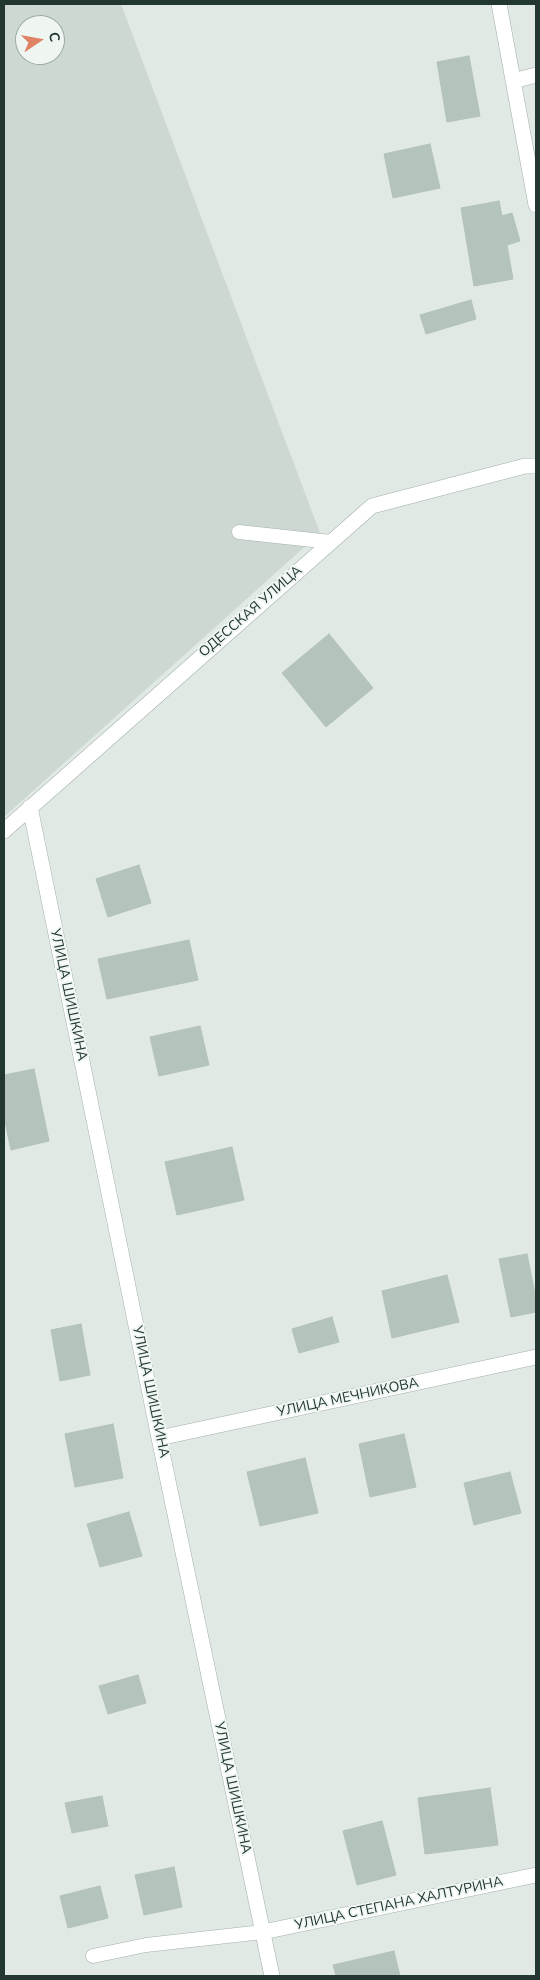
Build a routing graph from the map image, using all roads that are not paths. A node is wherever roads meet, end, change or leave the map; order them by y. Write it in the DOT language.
graph roads {
  1 [pos="499,4"];
  2 [pos="536,75"];
  3 [pos="513,81"];
  4 [pos="536,205"];
  5 [pos="536,466"];
  6 [pos="239,532"];
  7 [pos="332,542"];
  8 [pos="30,807"];
  9 [pos="4,831"];
  10 [pos="536,1358"];
  11 [pos="159,1438"];
  12 [pos="536,1875"];
  13 [pos="262,1932"];
  14 [pos="93,1956"];
  15 [pos="272,1976"];
  1 -- 3 [label="street"];
  2 -- 3 [label="street"];
  3 -- 4 [label="street"];
  5 -- 7 [label="street, ОДЕССКАЯ УЛИЦА"];
  6 -- 7 [label="lane"];
  7 -- 8 [label="street, ОДЕССКАЯ УЛИЦА"];
  8 -- 9 [label="street, ОДЕССКАЯ УЛИЦА"];
  8 -- 11 [label="street, УЛИЦА ШИШКИНА"];
  10 -- 11 [label="street, УЛИЦА МЕЧНИКОВА"];
  11 -- 13 [label="street, УЛИЦА ШИШКИНА"];
  12 -- 13 [label="street, УЛИЦА СТЕПАНА ХАЛТУРИНА"];
  13 -- 14 [label="lane"];
  13 -- 15 [label="street, УЛИЦА ШИШКИНА"];
}
